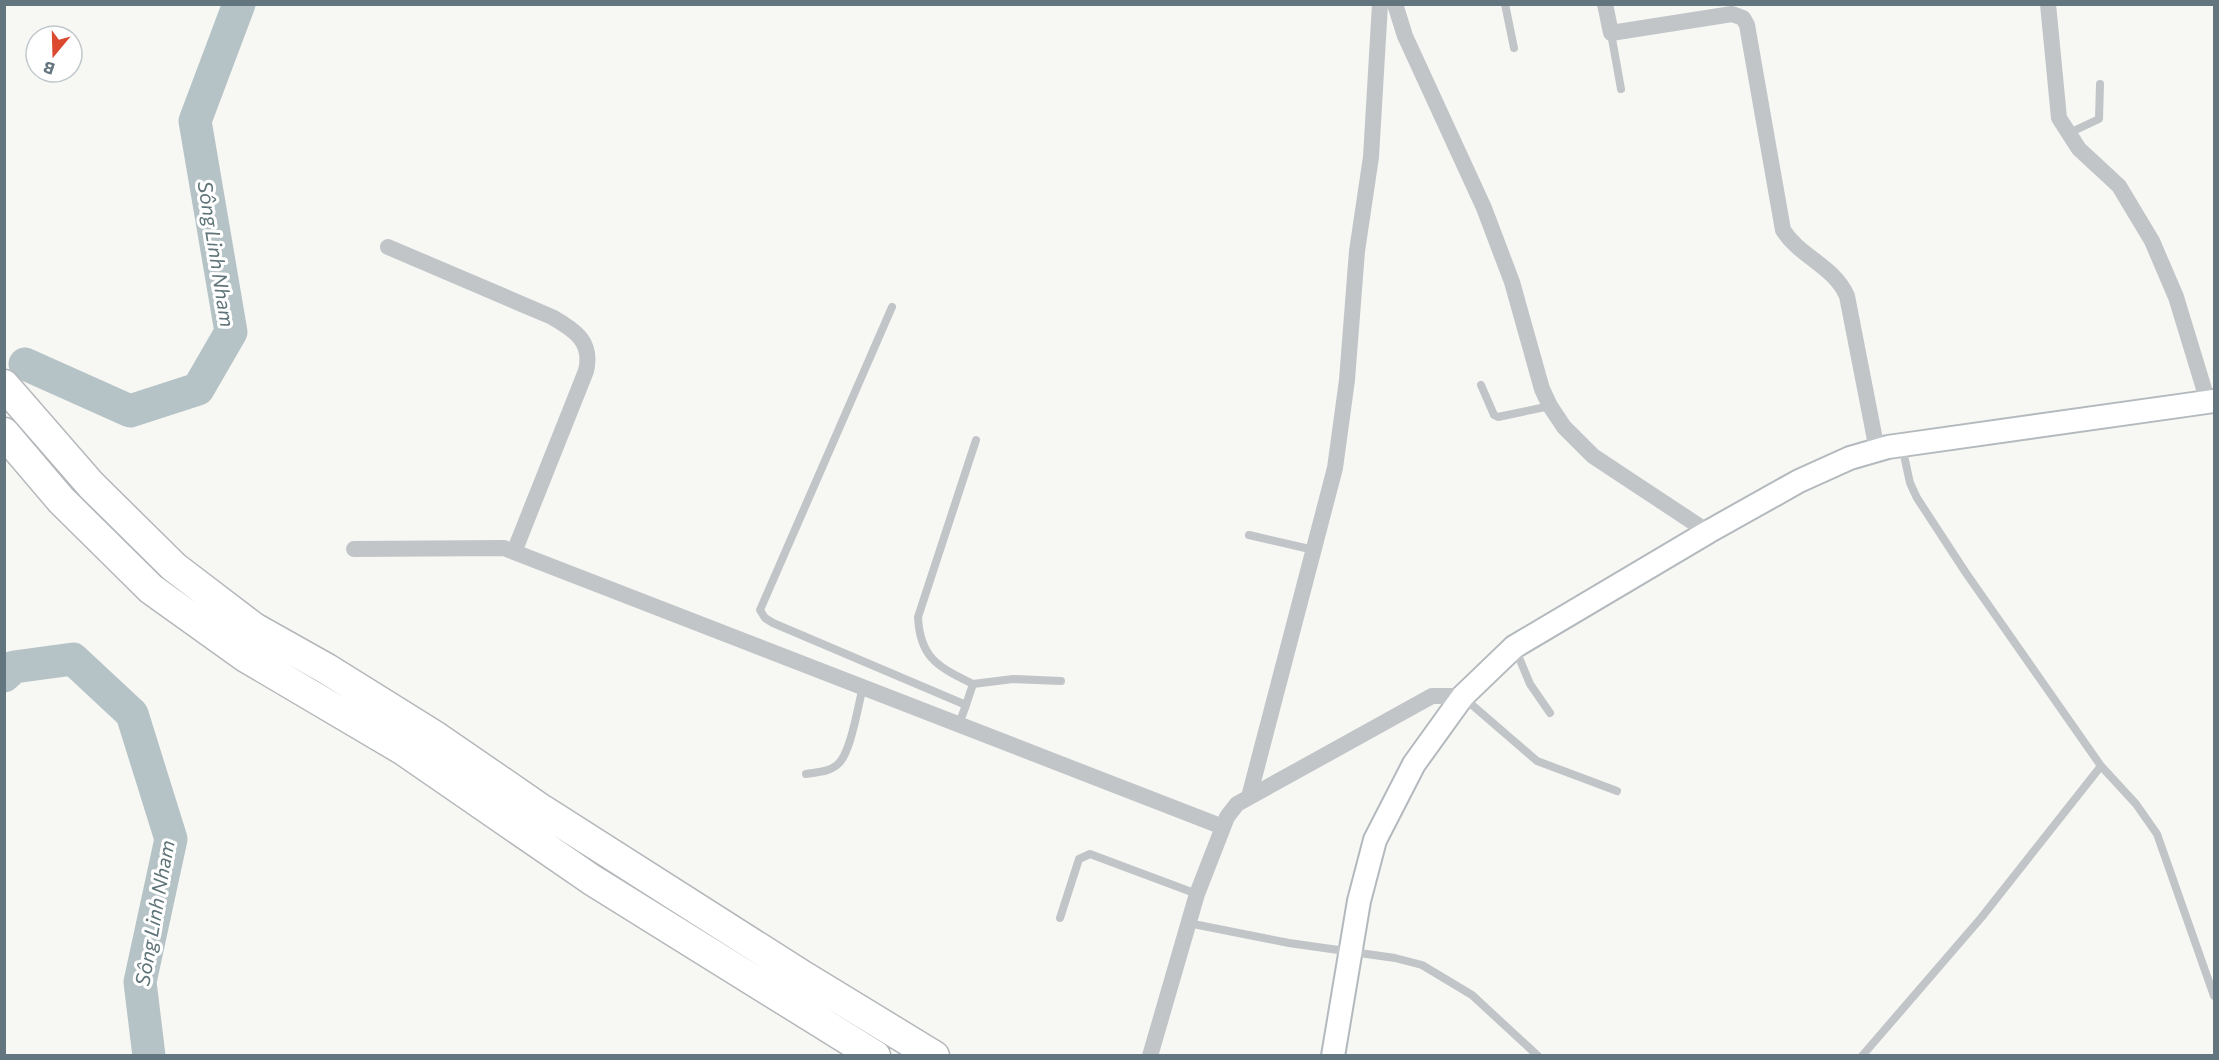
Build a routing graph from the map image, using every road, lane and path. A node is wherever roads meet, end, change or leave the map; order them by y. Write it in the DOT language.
graph roads {
  1 [pos="1380,4"];
  2 [pos="1395,4"];
  3 [pos="1505,4"];
  4 [pos="1605,4"];
  5 [pos="2048,4"];
  6 [pos="1611,33"];
  7 [pos="1514,48"];
  8 [pos="2100,84"];
  9 [pos="1622,89"];
  10 [pos="2067,134"];
  11 [pos="388,247"];
  12 [pos="892,306"];
  13 [pos="4,385"];
  14 [pos="1481,385"];
  15 [pos="2211,402"];
  16 [pos="1550,406"];
  17 [pos="4,433"];
  18 [pos="976,440"];
  19 [pos="1902,445"];
  20 [pos="1877,450"];
  21 [pos="1708,532"];
  22 [pos="1249,535"];
  23 [pos="354,549"];
  24 [pos="1315,550"];
  25 [pos="514,552"];
  26 [pos="1514,647"];
  27 [pos="1061,681"];
  28 [pos="974,684"];
  29 [pos="863,687"];
  30 [pos="1462,696"];
  31 [pos="966,705"];
  32 [pos="1550,713"];
  33 [pos="959,724"];
  34 [pos="2101,766"];
  35 [pos="806,774"];
  36 [pos="1617,791"];
  37 [pos="1249,797"];
  38 [pos="1223,827"];
  39 [pos="1197,894"];
  40 [pos="1060,918"];
  41 [pos="1188,923"];
  42 [pos="1353,951"];
  43 [pos="2214,996"];
  44 [pos="1538,1055"];
  45 [pos="875,1056"];
  46 [pos="934,1056"];
  47 [pos="1150,1056"];
  48 [pos="1333,1056"];
  49 [pos="1862,1056"];
  1 -- 24 [label="street"];
  2 -- 16 [label="street"];
  3 -- 7 [label="lane"];
  4 -- 6 [label="street"];
  5 -- 10 [label="street"];
  6 -- 9 [label="lane"];
  6 -- 20 [label="street"];
  8 -- 10 [label="lane"];
  10 -- 15 [label="street"];
  11 -- 25 [label="street"];
  12 -- 31 [label="lane"];
  13 -- 46 [label="highway"];
  14 -- 16 [label="lane"];
  15 -- 19 [label="street"];
  16 -- 21 [label="street"];
  17 -- 45 [label="highway"];
  18 -- 28 [label="lane"];
  19 -- 20 [label="street"];
  19 -- 34 [label="lane"];
  20 -- 21 [label="street"];
  21 -- 26 [label="street"];
  22 -- 24 [label="lane"];
  23 -- 25 [label="street"];
  24 -- 37 [label="street"];
  25 -- 29 [label="street"];
  26 -- 30 [label="street"];
  26 -- 32 [label="lane"];
  27 -- 28 [label="lane"];
  28 -- 31 [label="lane"];
  29 -- 33 [label="street"];
  29 -- 35 [label="lane"];
  30 -- 36 [label="lane"];
  30 -- 37 [label="street"];
  30 -- 42 [label="street"];
  31 -- 33 [label="lane"];
  33 -- 38 [label="street"];
  34 -- 43 [label="lane"];
  34 -- 49 [label="lane"];
  37 -- 38 [label="street"];
  38 -- 39 [label="street"];
  39 -- 40 [label="lane"];
  39 -- 41 [label="street"];
  41 -- 42 [label="lane"];
  41 -- 47 [label="street"];
  42 -- 44 [label="lane"];
  42 -- 48 [label="street"];
}
